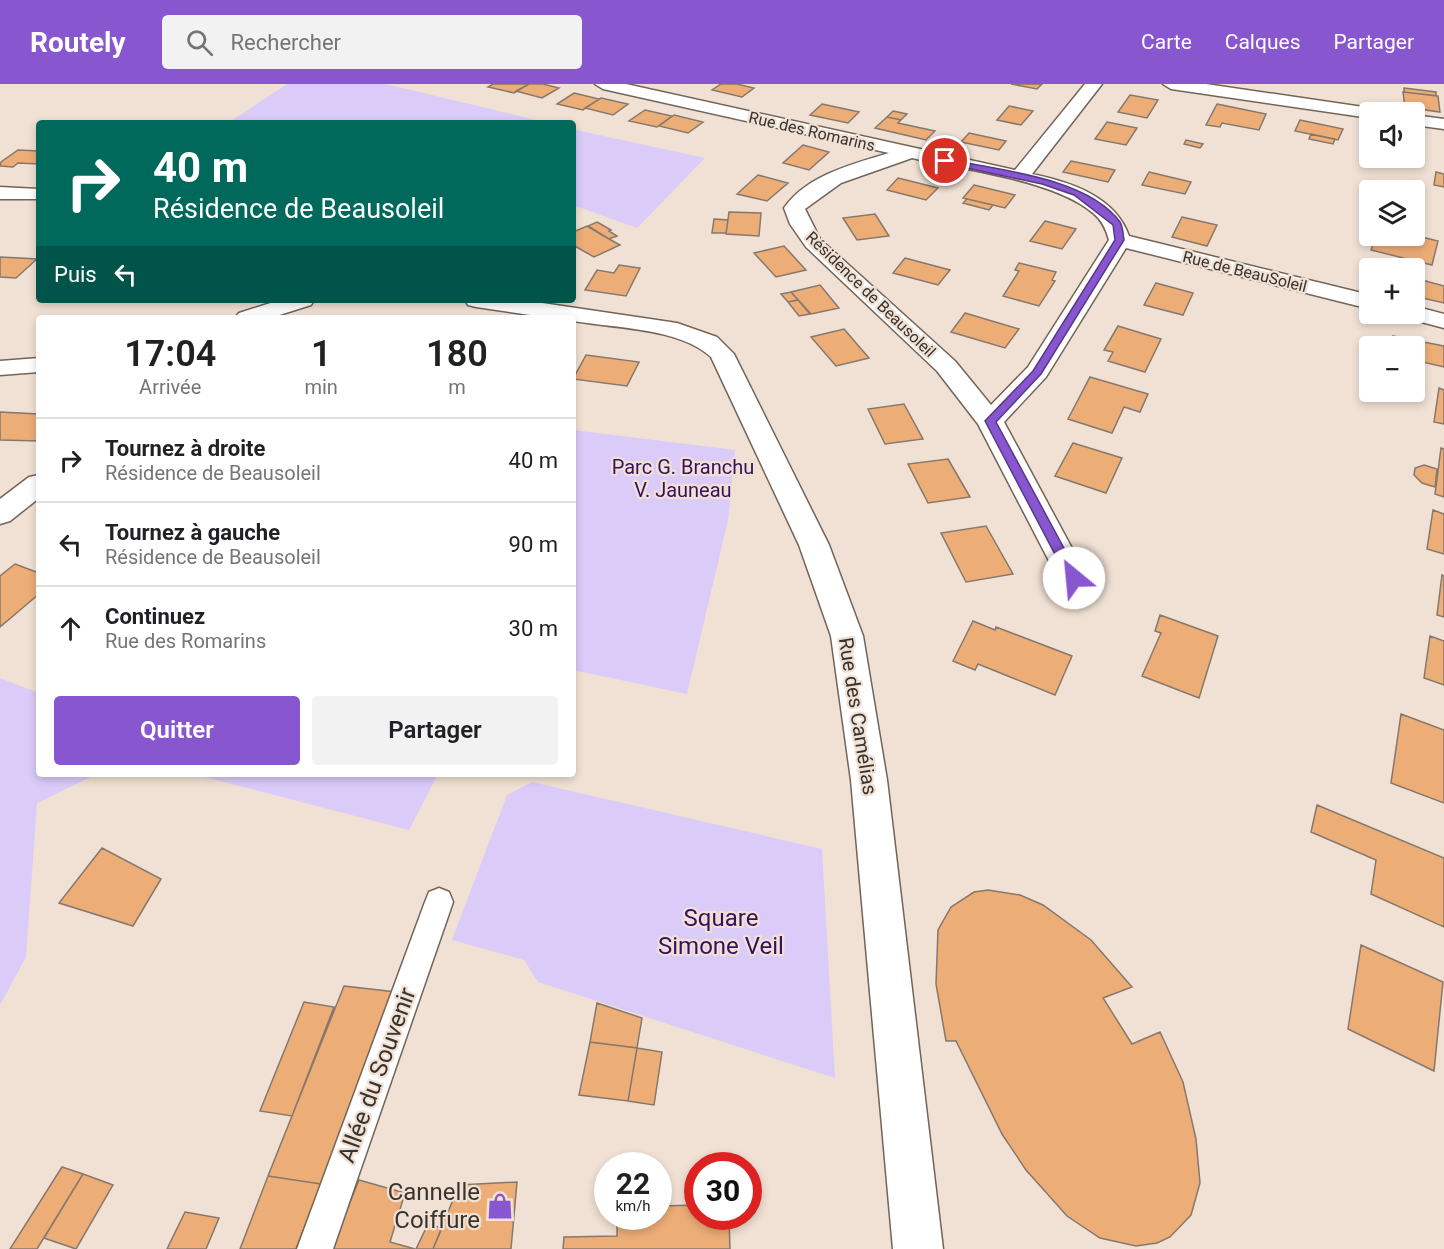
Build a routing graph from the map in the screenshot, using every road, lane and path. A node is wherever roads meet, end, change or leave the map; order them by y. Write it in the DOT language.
graph roads {
  1 [pos="603,84"];
  2 [pos="1094,84"];
  3 [pos="1171,84"];
  4 [pos="1359,111"];
  5 [pos="1425,121"];
  6 [pos="1444,124"];
  7 [pos="909,153"];
  8 [pos="1020,176"];
  9 [pos="0,193"];
  10 [pos="36,194"];
  11 [pos="1120,240"];
  12 [pos="1359,299"];
  13 [pos="294,303"];
  14 [pos="496,303"];
  15 [pos="256,315"];
  16 [pos="1425,316"];
  17 [pos="1444,321"];
  18 [pos="36,365"];
  19 [pos="0,368"];
  20 [pos="990,421"];
  21 [pos="36,486"];
  22 [pos="0,514"];
  23 [pos="1074,578"];
  24 [pos="439,902"];
  25 [pos="315,1249"];
  26 [pos="918,1249"];
  1 -- 7 [label="street, Rue des Romarins"];
  2 -- 8 [label="street"];
  3 -- 4 [label="street"];
  5 -- 6 [label="street"];
  7 -- 8 [label="street, Rue des Romarins"];
  7 -- 20 [label="street, Résidence de Beausoleil"];
  8 -- 11 [label="street"];
  9 -- 10 [label="street"];
  11 -- 12 [label="street, Rue de BeauSoleil"];
  11 -- 20 [label="street"];
  13 -- 15 [label="street"];
  14 -- 26 [label="street, Rue des Camélias"];
  16 -- 17 [label="street"];
  18 -- 19 [label="street"];
  20 -- 23 [label="street, Résidence de Beausoleil"];
  21 -- 22 [label="street"];
  24 -- 25 [label="lane, Allée du Souvenir"];
}
